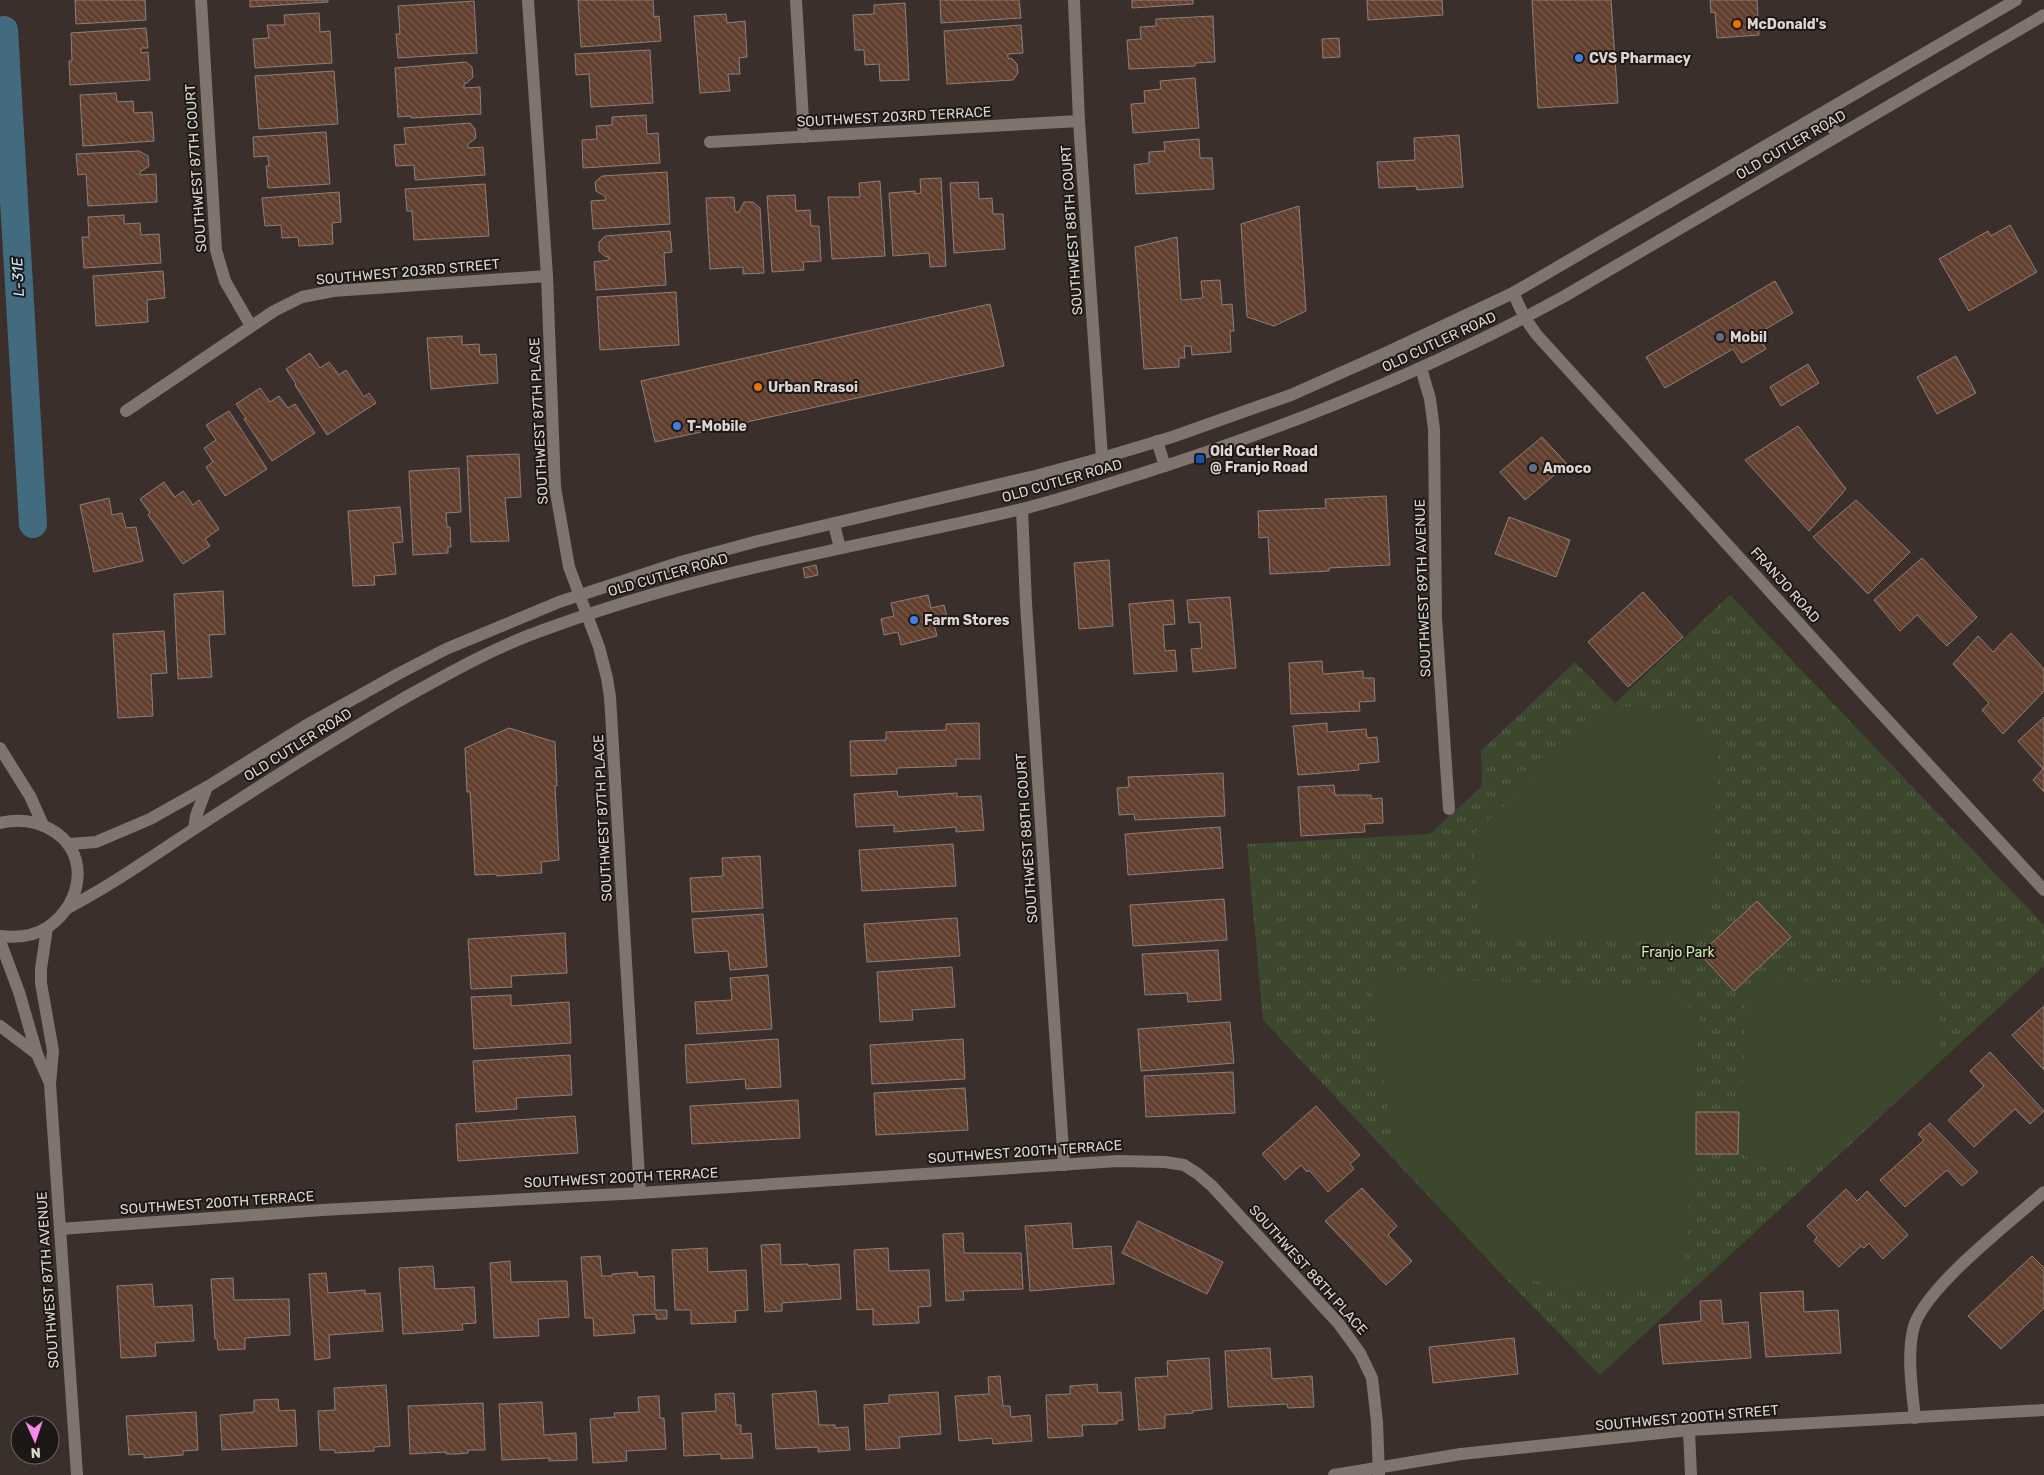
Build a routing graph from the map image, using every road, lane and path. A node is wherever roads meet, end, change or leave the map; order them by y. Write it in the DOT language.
graph roads {
  1 [pos="201,0"];
  2 [pos="528,0"];
  3 [pos="796,0"];
  4 [pos="1074,0"];
  5 [pos="2016,0"];
  6 [pos="2044,14"];
  7 [pos="1823,114"];
  8 [pos="1079,121"];
  9 [pos="1838,135"];
  10 [pos="804,137"];
  11 [pos="710,142"];
  12 [pos="547,276"];
  13 [pos="1512,293"];
  14 [pos="1525,318"];
  15 [pos="251,326"];
  16 [pos="1421,368"];
  17 [pos="126,411"];
  18 [pos="1157,441"];
  19 [pos="1102,458"];
  20 [pos="1165,466"];
  21 [pos="1022,509"];
  22 [pos="834,524"];
  23 [pos="840,548"];
  24 [pos="579,595"];
  25 [pos="586,615"];
  26 [pos="0,748"];
  27 [pos="207,787"];
  28 [pos="1449,809"];
  29 [pos="0,823"];
  30 [pos="43,825"];
  31 [pos="194,829"];
  32 [pos="70,844"];
  33 [pos="2044,890"];
  34 [pos="66,909"];
  35 [pos="47,928"];
  36 [pos="0,936"];
  37 [pos="0,941"];
  38 [pos="0,1026"];
  39 [pos="37,1054"];
  40 [pos="50,1084"];
  41 [pos="1064,1165"];
  42 [pos="1184,1165"];
  43 [pos="2044,1192"];
  44 [pos="640,1193"];
  45 [pos="60,1229"];
  46 [pos="2044,1410"];
  47 [pos="1914,1418"];
  48 [pos="1689,1430"];
  49 [pos="1379,1471"];
  50 [pos="76,1475"];
  51 [pos="1334,1475"];
  52 [pos="1691,1475"];
  1 -- 15 [label="street, SOUTHWEST 87TH COURT"];
  2 -- 12 [label="street, SOUTHWEST 87TH PLACE"];
  3 -- 10 [label="street"];
  4 -- 8 [label="street, SOUTHWEST 88TH COURT"];
  5 -- 7 [label="street, OLD CUTLER ROAD"];
  6 -- 9 [label="street, OLD CUTLER ROAD"];
  7 -- 9 [label="street"];
  7 -- 13 [label="street, OLD CUTLER ROAD"];
  8 -- 10 [label="street, SOUTHWEST 203RD TERRACE"];
  8 -- 19 [label="street, SOUTHWEST 88TH COURT"];
  9 -- 14 [label="street, OLD CUTLER ROAD"];
  10 -- 11 [label="street, SOUTHWEST 203RD TERRACE"];
  12 -- 15 [label="street, SOUTHWEST 203RD STREET"];
  12 -- 24 [label="street, SOUTHWEST 87TH PLACE"];
  13 -- 14 [label="street, FRANJO ROAD"];
  13 -- 18 [label="street, OLD CUTLER ROAD"];
  14 -- 16 [label="street, OLD CUTLER ROAD"];
  14 -- 33 [label="street, FRANJO ROAD"];
  15 -- 17 [label="street, SOUTHWEST 203RD STREET"];
  16 -- 20 [label="street, OLD CUTLER ROAD"];
  16 -- 28 [label="street, SOUTHWEST 89TH AVENUE"];
  18 -- 19 [label="street, OLD CUTLER ROAD"];
  18 -- 20 [label="street"];
  19 -- 22 [label="street, OLD CUTLER ROAD"];
  20 -- 21 [label="street, OLD CUTLER ROAD"];
  21 -- 23 [label="street, OLD CUTLER ROAD"];
  21 -- 41 [label="street, SOUTHWEST 88TH COURT"];
  22 -- 23 [label="street"];
  22 -- 24 [label="street, OLD CUTLER ROAD"];
  23 -- 25 [label="street, OLD CUTLER ROAD"];
  24 -- 25 [label="street, SOUTHWEST 87TH PLACE"];
  24 -- 27 [label="street, OLD CUTLER ROAD"];
  25 -- 31 [label="street, OLD CUTLER ROAD"];
  25 -- 44 [label="street, SOUTHWEST 87TH PLACE"];
  26 -- 30 [label="street"];
  27 -- 31 [label="street"];
  27 -- 32 [label="street, OLD CUTLER ROAD"];
  29 -- 30 [label="street"];
  30 -- 32 [label="street"];
  31 -- 34 [label="street, OLD CUTLER ROAD"];
  32 -- 34 [label="street"];
  34 -- 35 [label="street"];
  35 -- 36 [label="street"];
  35 -- 40 [label="street, SOUTHWEST 87TH AVENUE"];
  37 -- 39 [label="street, SOUTHWEST 87TH AVENUE"];
  38 -- 39 [label="street"];
  39 -- 40 [label="street, SOUTHWEST 87TH AVENUE"];
  40 -- 45 [label="street, SOUTHWEST 87TH AVENUE"];
  41 -- 42 [label="street, SOUTHWEST 200TH TERRACE"];
  41 -- 44 [label="street, SOUTHWEST 200TH TERRACE"];
  42 -- 49 [label="street, SOUTHWEST 88TH PLACE"];
  43 -- 47 [label="street"];
  44 -- 45 [label="street, SOUTHWEST 200TH TERRACE"];
  45 -- 50 [label="street, SOUTHWEST 87TH AVENUE"];
  46 -- 47 [label="street, SOUTHWEST 200TH STREET"];
  47 -- 48 [label="street, SOUTHWEST 200TH STREET"];
  48 -- 49 [label="street, SOUTHWEST 200TH STREET"];
  48 -- 52 [label="street"];
  49 -- 51 [label="street, SOUTHWEST 200TH STREET"];
}
